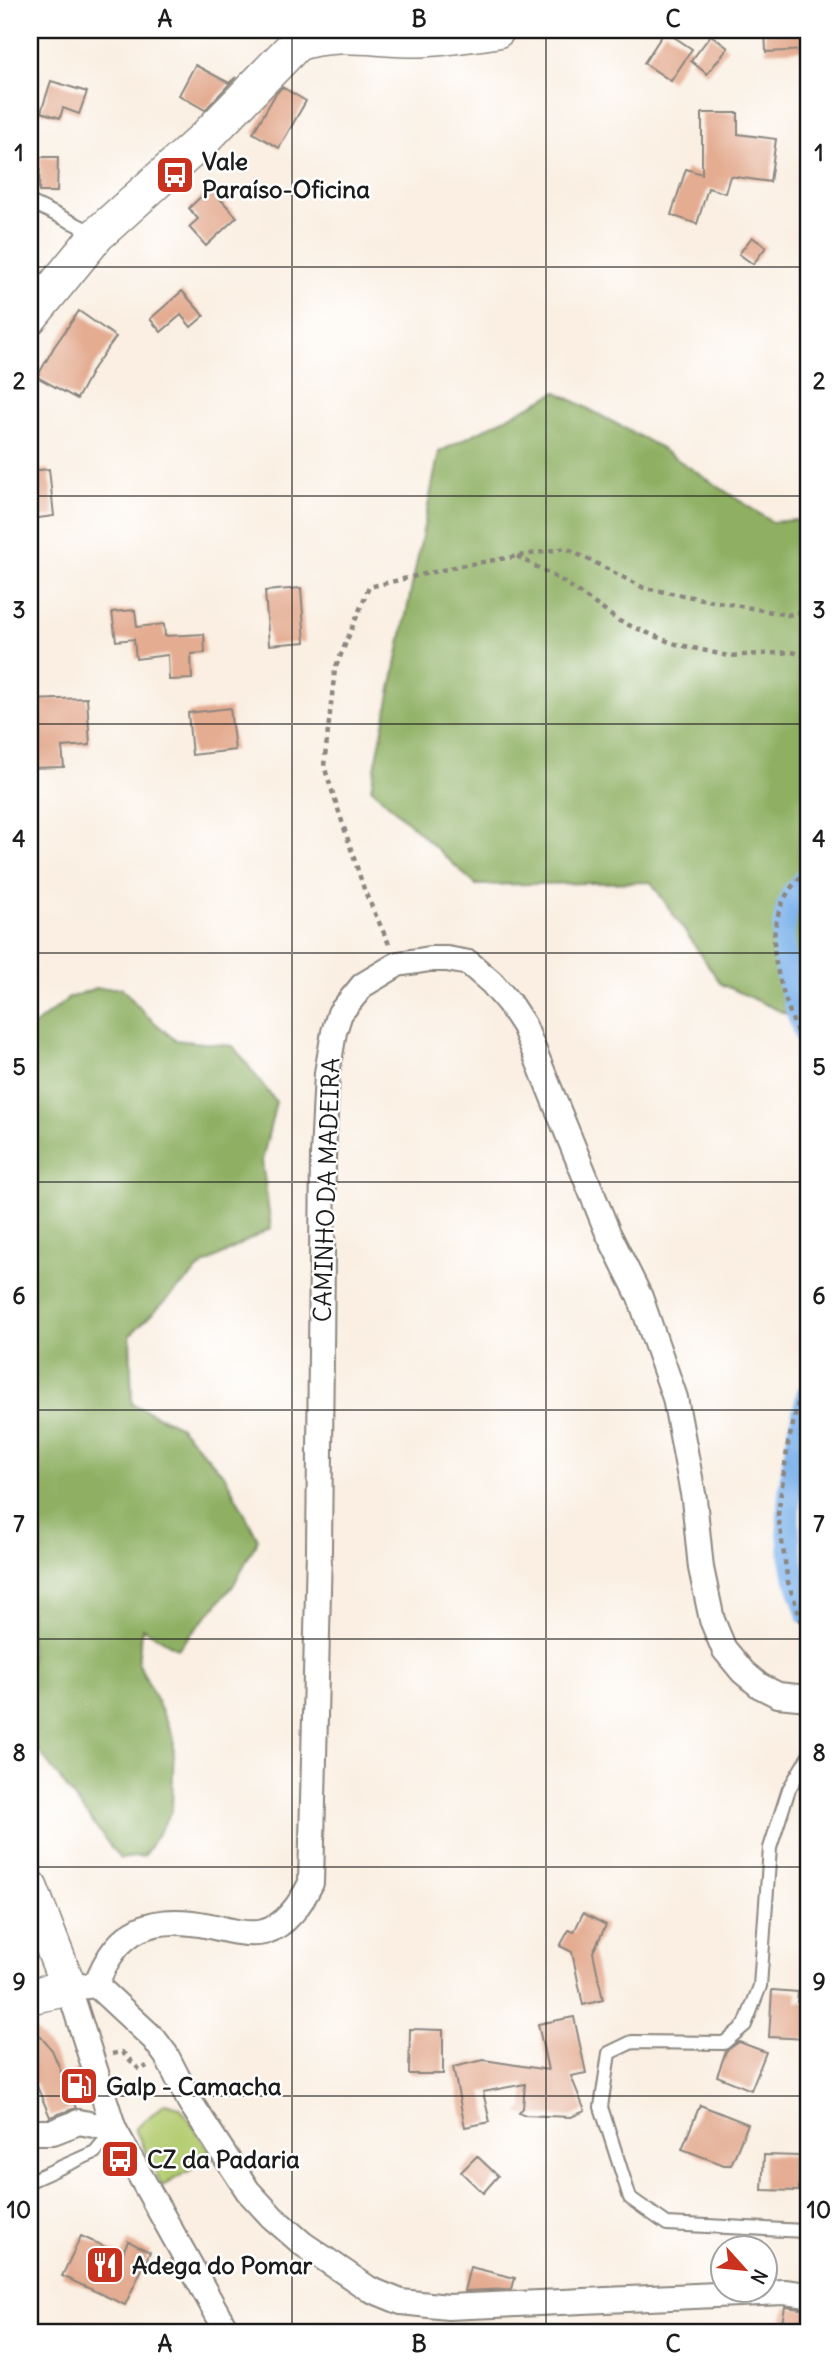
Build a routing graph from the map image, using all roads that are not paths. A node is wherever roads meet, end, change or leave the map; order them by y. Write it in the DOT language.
graph roads {
  1 [pos="497,30"];
  2 [pos="30,202"];
  3 [pos="97,235"];
  4 [pos="30,317"];
  5 [pos="808,1698"];
  6 [pos="808,1757"];
  7 [pos="30,1888"];
  8 [pos="82,1986"];
  9 [pos="30,1996"];
  10 [pos="114,2129"];
  11 [pos="30,2132"];
  12 [pos="30,2181"];
  13 [pos="805,2231"];
  14 [pos="808,2294"];
  15 [pos="228,2333"];
  1 -- 3 [label="main road"];
  2 -- 3 [label="lane"];
  3 -- 4 [label="main road"];
  5 -- 8 [label="street, CAMINHO DA MADEIRA"];
  6 -- 13 [label="lane"];
  7 -- 8 [label="main road"];
  8 -- 9 [label="main road"];
  8 -- 10 [label="street"];
  8 -- 14 [label="street"];
  10 -- 11 [label="street"];
  10 -- 12 [label="lane"];
  10 -- 15 [label="street"];
}
